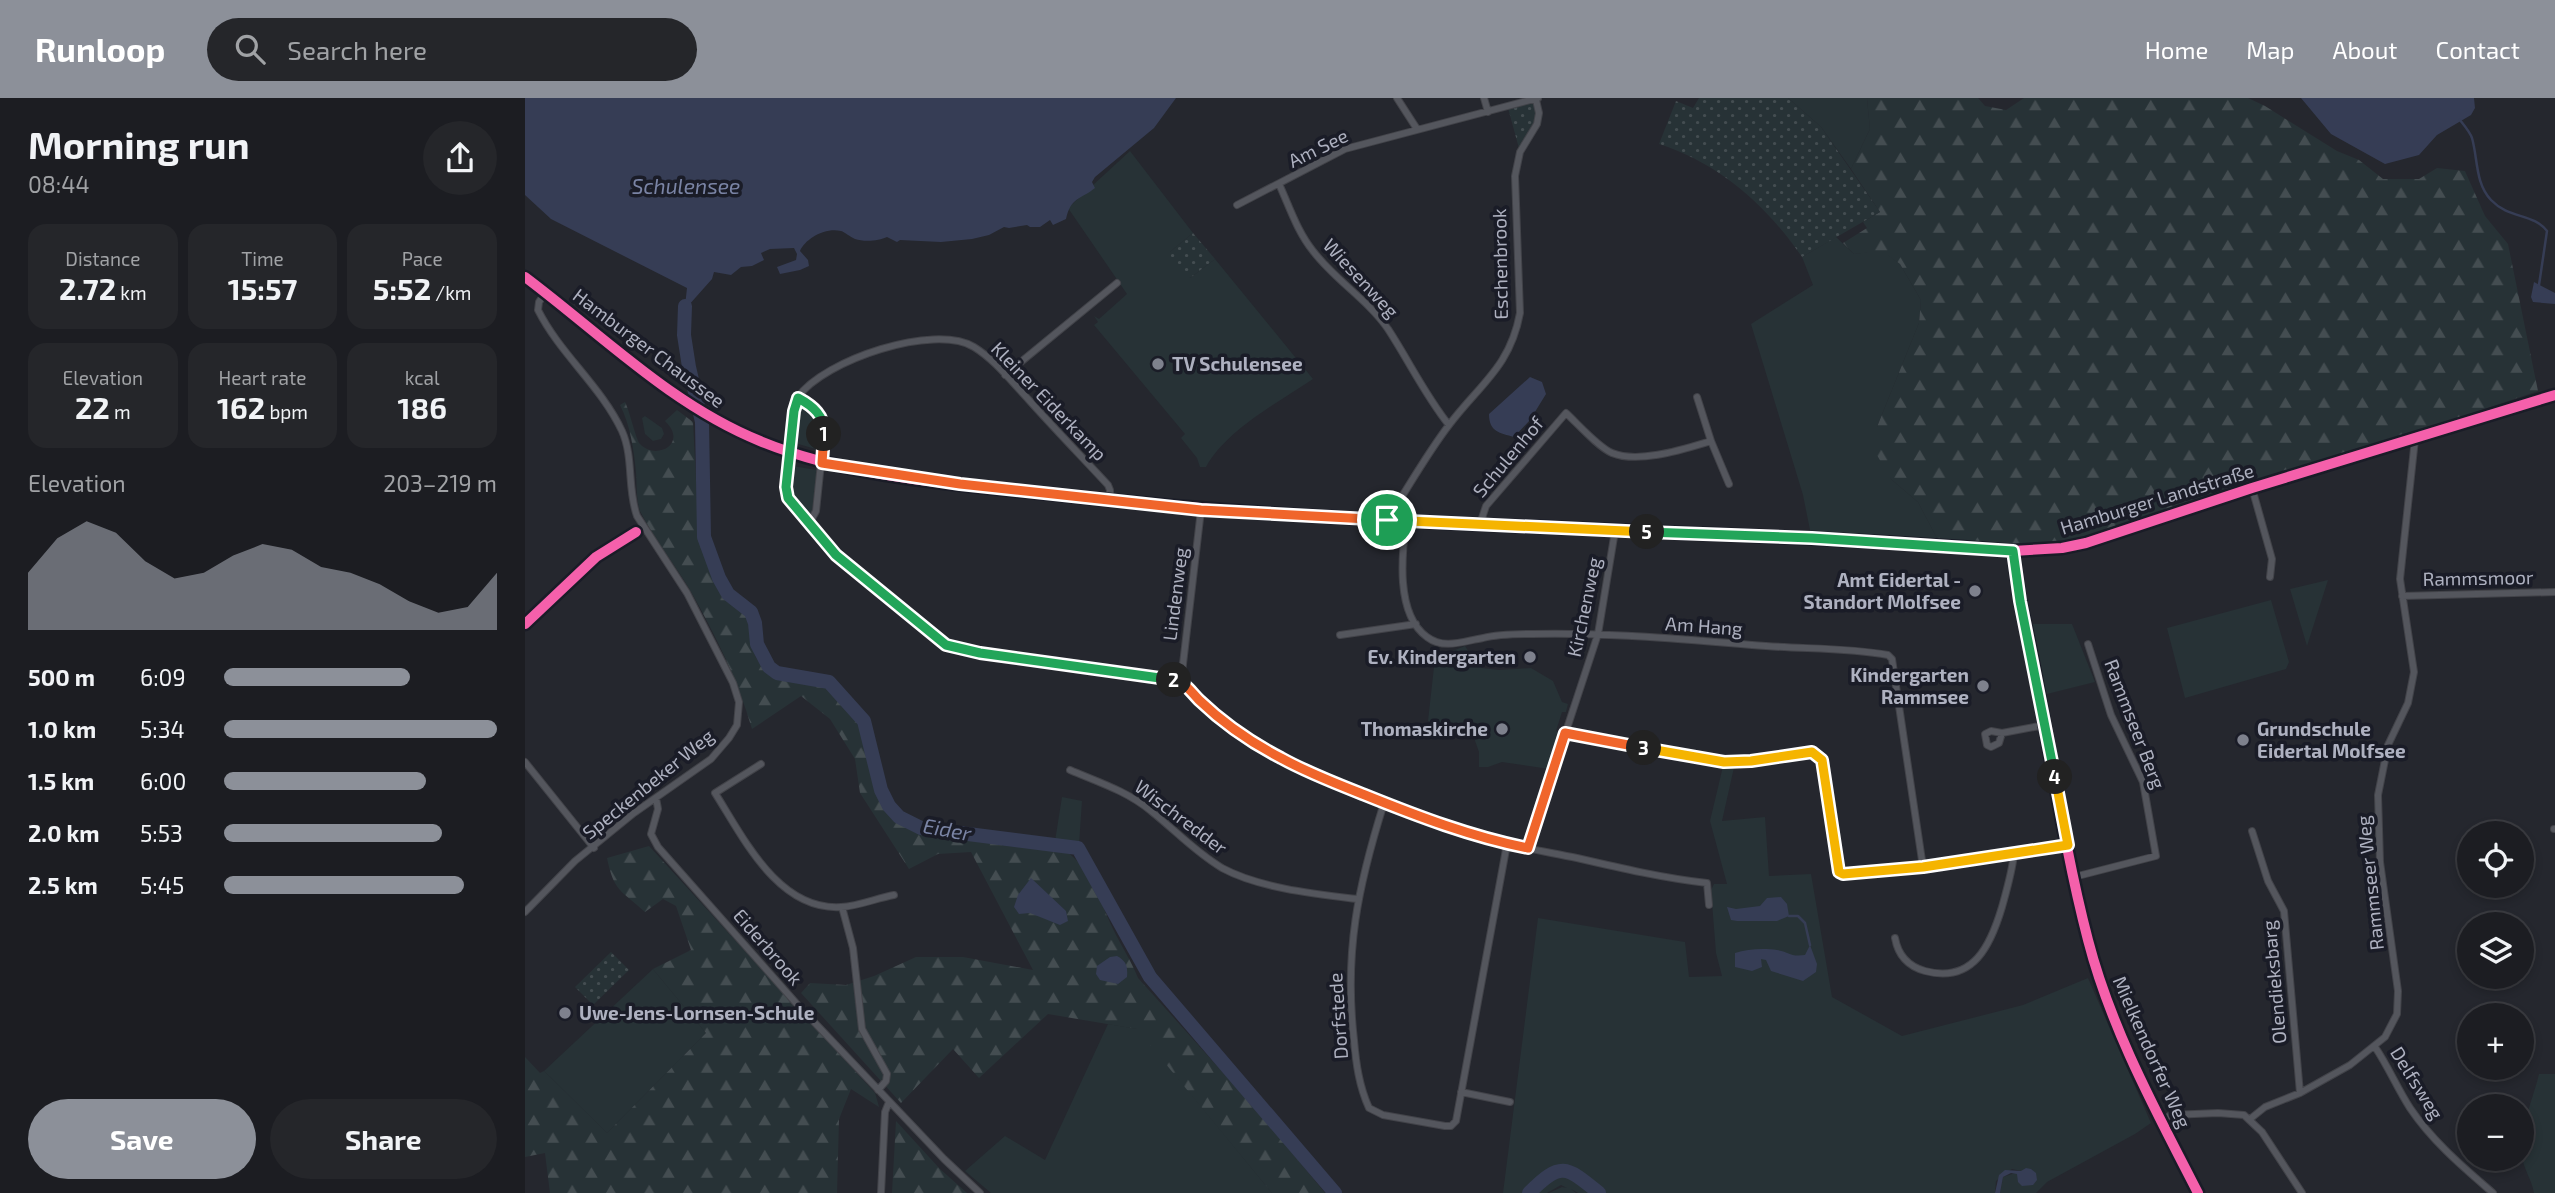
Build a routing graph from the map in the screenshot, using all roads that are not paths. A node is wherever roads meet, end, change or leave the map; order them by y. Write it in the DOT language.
graph roads {
  1 [pos="1397,98"];
  2 [pos="1484,98"];
  3 [pos="1537,99"];
  4 [pos="1488,112"];
  5 [pos="1417,129"];
  6 [pos="1279,184"];
  7 [pos="1237,205"];
  8 [pos="525,277"];
  9 [pos="1117,283"];
  10 [pos="545,293"];
  11 [pos="1005,375"];
  12 [pos="2555,395"];
  13 [pos="1697,397"];
  14 [pos="798,398"];
  15 [pos="1449,425"];
  16 [pos="2415,439"];
  17 [pos="756,440"];
  18 [pos="1711,441"];
  19 [pos="790,453"];
  20 [pos="822,463"];
  21 [pos="1729,484"];
  22 [pos="2252,488"];
  23 [pos="1109,500"];
  24 [pos="1201,510"];
  25 [pos="1387,520"];
  26 [pos="1406,521"];
  27 [pos="809,524"];
  28 [pos="1480,524"];
  29 [pos="1615,531"];
  30 [pos="2013,551"];
  31 [pos="2270,577"];
  32 [pos="2555,592"];
  33 [pos="2402,596"];
  34 [pos="1416,624"];
  35 [pos="1598,634"];
  36 [pos="1340,635"];
  37 [pos="2088,645"];
  38 [pos="1181,681"];
  39 [pos="2045,725"];
  40 [pos="1565,733"];
  41 [pos="2002,733"];
  42 [pos="525,762"];
  43 [pos="761,764"];
  44 [pos="1070,770"];
  45 [pos="656,798"];
  46 [pos="1384,803"];
  47 [pos="2252,831"];
  48 [pos="1507,844"];
  49 [pos="2068,845"];
  50 [pos="594,848"];
  51 [pos="1528,848"];
  52 [pos="2014,854"];
  53 [pos="1923,867"];
  54 [pos="2074,877"];
  55 [pos="894,895"];
  56 [pos="1357,899"];
  57 [pos="1709,905"];
  58 [pos="842,907"];
  59 [pos="525,912"];
  60 [pos="1895,938"];
  61 [pos="2375,1046"];
  62 [pos="878,1090"];
  63 [pos="1461,1092"];
  64 [pos="2300,1093"];
  65 [pos="889,1102"];
  66 [pos="1510,1102"];
  67 [pos="2250,1119"];
  68 [pos="2162,1120"];
  69 [pos="881,1193"];
  70 [pos="980,1193"];
  71 [pos="2198,1193"];
  72 [pos="2302,1193"];
  73 [pos="2493,1193"];
  1 -- 5 [label="street"];
  2 -- 4 [label="street"];
  3 -- 4 [label="street, Am See"];
  3 -- 15 [label="street, Eschenbrook"];
  4 -- 5 [label="street, Am See"];
  5 -- 6 [label="street, Am See"];
  6 -- 7 [label="street, Am See"];
  6 -- 15 [label="street, Wiesenweg"];
  8 -- 10 [label="main road, Hamburger Chaussee"];
  9 -- 11 [label="street"];
  10 -- 17 [label="main road, Hamburger Chaussee"];
  10 -- 45 [label="street, Speckenbeker Weg"];
  11 -- 14 [label="street, Kleiner Eiderkamp"];
  11 -- 23 [label="street, Kleiner Eiderkamp"];
  12 -- 16 [label="main road, Hamburger Landstraße"];
  13 -- 18 [label="street"];
  14 -- 19 [label="street"];
  14 -- 20 [label="street"];
  15 -- 25 [label="street, Eschenbrook"];
  16 -- 22 [label="main road, Hamburger Landstraße"];
  16 -- 33 [label="street, Rammseer Weg"];
  17 -- 19 [label="main road, Hamburger Landstraße"];
  18 -- 21 [label="street"];
  18 -- 28 [label="street, Schulenhof"];
  19 -- 20 [label="main road, Hamburger Landstraße"];
  19 -- 27 [label="street"];
  20 -- 23 [label="main road, Hamburger Landstraße"];
  20 -- 27 [label="street"];
  22 -- 30 [label="main road, Hamburger Landstraße"];
  22 -- 31 [label="street"];
  23 -- 24 [label="main road, Hamburger Landstraße"];
  24 -- 25 [label="main road, Hamburger Landstraße"];
  24 -- 38 [label="street, Lindenweg"];
  25 -- 26 [label="main road, Hamburger Landstraße"];
  26 -- 28 [label="main road, Hamburger Landstraße"];
  26 -- 34 [label="street"];
  27 -- 38 [label="street"];
  28 -- 29 [label="main road, Hamburger Landstraße"];
  29 -- 30 [label="main road, Hamburger Landstraße"];
  29 -- 35 [label="street, Kirchenweg"];
  30 -- 39 [label="street, Mielkendorfer Weg"];
  32 -- 33 [label="street, Rammsmoor"];
  33 -- 61 [label="street, Rammseer Weg"];
  34 -- 35 [label="street, Am Hang"];
  34 -- 36 [label="street"];
  35 -- 40 [label="street, Kirchenweg"];
  35 -- 53 [label="street, Am Hang"];
  37 -- 54 [label="street, Rammseer Berg"];
  38 -- 46 [label="street"];
  39 -- 41 [label="street"];
  39 -- 49 [label="street, Mielkendorfer Weg"];
  40 -- 51 [label="street, Kirchenweg"];
  40 -- 53 [label="street"];
  42 -- 50 [label="street"];
  43 -- 58 [label="street"];
  44 -- 56 [label="street, Wischredder"];
  45 -- 50 [label="street, Speckenbeker Weg"];
  45 -- 62 [label="street, Eiderbrook"];
  46 -- 48 [label="street"];
  46 -- 56 [label="street, Dorfstede"];
  47 -- 64 [label="street, Olendieksbarg"];
  48 -- 51 [label="street"];
  48 -- 63 [label="street, Dorfstede"];
  49 -- 52 [label="street"];
  49 -- 54 [label="street, Mielkendorfer Weg"];
  50 -- 59 [label="street, Speckenbeker Weg"];
  51 -- 57 [label="street"];
  52 -- 53 [label="street"];
  52 -- 60 [label="street"];
  54 -- 68 [label="street, Mielkendorfer Weg"];
  55 -- 58 [label="street"];
  56 -- 63 [label="street, Dorfstede"];
  58 -- 62 [label="street"];
  61 -- 64 [label="street, Rammseer Weg"];
  61 -- 73 [label="street, Delfsweg"];
  62 -- 65 [label="street, Eiderbrook"];
  63 -- 66 [label="street"];
  64 -- 67 [label="street, Rammseer Weg"];
  65 -- 69 [label="street"];
  65 -- 70 [label="street, Eiderbrook"];
  67 -- 68 [label="street"];
  67 -- 72 [label="street"];
  68 -- 71 [label="street, Mielkendorfer Weg"];
}
